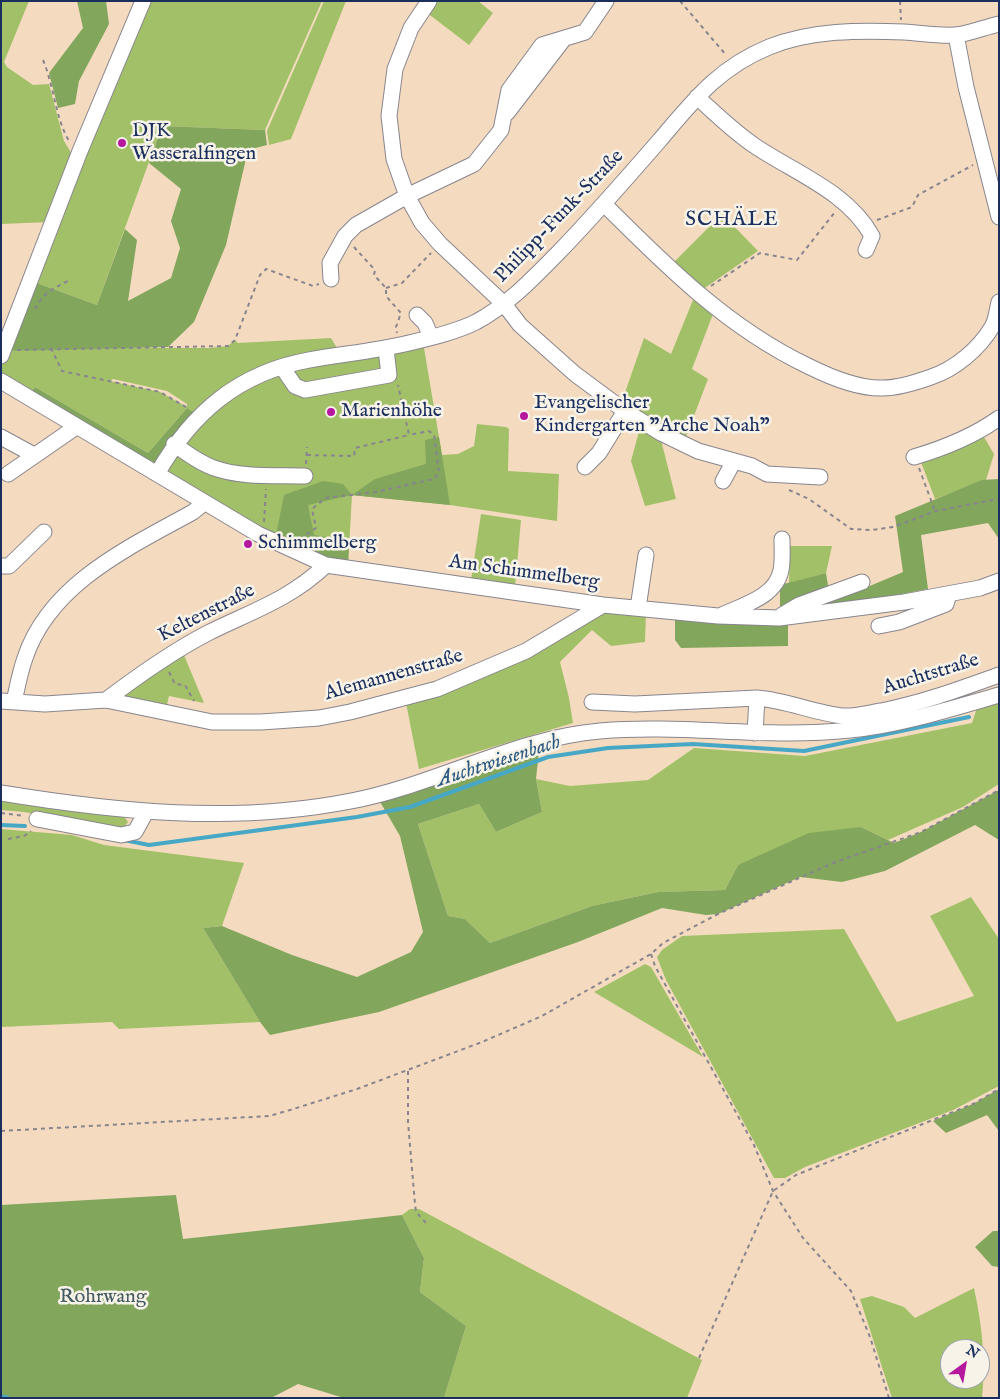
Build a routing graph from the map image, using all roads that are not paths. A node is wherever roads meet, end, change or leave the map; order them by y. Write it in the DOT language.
graph roads {
  1 [pos="143,1"];
  2 [pos="429,1"];
  3 [pos="606,1"];
  4 [pos="999,24"];
  5 [pos="956,35"];
  6 [pos="697,97"];
  7 [pos="997,193"];
  8 [pos="407,196"];
  9 [pos="604,204"];
  10 [pos="999,217"];
  11 [pos="866,250"];
  12 [pos="331,279"];
  13 [pos="999,302"];
  14 [pos="504,304"];
  15 [pos="417,315"];
  16 [pos="996,329"];
  17 [pos="431,337"];
  18 [pos="392,347"];
  19 [pos="1,356"];
  20 [pos="282,367"];
  21 [pos="1,381"];
  22 [pos="625,411"];
  23 [pos="999,418"];
  24 [pos="76,427"];
  25 [pos="1,437"];
  26 [pos="174,444"];
  27 [pos="34,455"];
  28 [pos="914,457"];
  29 [pos="734,461"];
  30 [pos="585,466"];
  31 [pos="8,474"];
  32 [pos="157,474"];
  33 [pos="305,476"];
  34 [pos="820,477"];
  35 [pos="723,481"];
  36 [pos="204,503"];
  37 [pos="44,532"];
  38 [pos="782,539"];
  39 [pos="646,555"];
  40 [pos="326,565"];
  41 [pos="2,566"];
  42 [pos="999,581"];
  43 [pos="862,582"];
  44 [pos="949,594"];
  45 [pos="604,605"];
  46 [pos="638,608"];
  47 [pos="718,616"];
  48 [pos="779,618"];
  49 [pos="879,626"];
  50 [pos="999,675"];
  51 [pos="999,695"];
  52 [pos="757,698"];
  53 [pos="106,700"];
  54 [pos="7,702"];
  55 [pos="592,702"];
  56 [pos="755,733"];
  57 [pos="1,793"];
  58 [pos="146,812"];
  59 [pos="36,819"];
  1 -- 19 [label="street"];
  2 -- 8 [label="street"];
  3 -- 8 [label="street"];
  4 -- 5 [label="street, Philipp-Funk-Straße"];
  5 -- 6 [label="street, Philipp-Funk-Straße"];
  5 -- 7 [label="street"];
  6 -- 9 [label="street, Philipp-Funk-Straße"];
  6 -- 11 [label="street"];
  7 -- 10 [label="street"];
  8 -- 12 [label="street"];
  8 -- 14 [label="street"];
  9 -- 14 [label="street, Philipp-Funk-Straße"];
  9 -- 16 [label="street"];
  13 -- 16 [label="street"];
  14 -- 17 [label="street, Philipp-Funk-Straße"];
  14 -- 22 [label="street"];
  15 -- 17 [label="street"];
  17 -- 18 [label="street, Philipp-Funk-Straße"];
  18 -- 20 [label="street, Philipp-Funk-Straße"];
  18 -- 20 [label="street"];
  20 -- 26 [label="street, Philipp-Funk-Straße"];
  21 -- 24 [label="street, Am Schimmelberg"];
  22 -- 29 [label="street"];
  22 -- 30 [label="street"];
  23 -- 28 [label="street"];
  24 -- 27 [label="street"];
  24 -- 32 [label="street, Am Schimmelberg"];
  25 -- 27 [label="street"];
  26 -- 32 [label="street, Philipp-Funk-Straße"];
  26 -- 33 [label="street"];
  27 -- 31 [label="street"];
  29 -- 34 [label="street"];
  29 -- 35 [label="street"];
  32 -- 36 [label="street, Am Schimmelberg"];
  36 -- 40 [label="street, Am Schimmelberg"];
  36 -- 54 [label="street"];
  37 -- 41 [label="street"];
  38 -- 47 [label="street"];
  39 -- 46 [label="street"];
  40 -- 45 [label="street, Am Schimmelberg"];
  40 -- 53 [label="street, Keltenstraße"];
  42 -- 44 [label="street, Am Schimmelberg"];
  43 -- 48 [label="street"];
  44 -- 48 [label="street, Am Schimmelberg"];
  44 -- 49 [label="street"];
  45 -- 46 [label="street, Am Schimmelberg"];
  45 -- 53 [label="street, Alemannenstraße"];
  46 -- 47 [label="street, Am Schimmelberg"];
  47 -- 48 [label="street, Am Schimmelberg"];
  50 -- 52 [label="street, Auchtstraße"];
  51 -- 56 [label="street"];
  52 -- 55 [label="street, Auchtstraße"];
  52 -- 56 [label="street"];
  53 -- 54 [label="street, Alemannenstraße"];
  56 -- 58 [label="street"];
  57 -- 58 [label="street"];
  58 -- 59 [label="street"];
}
